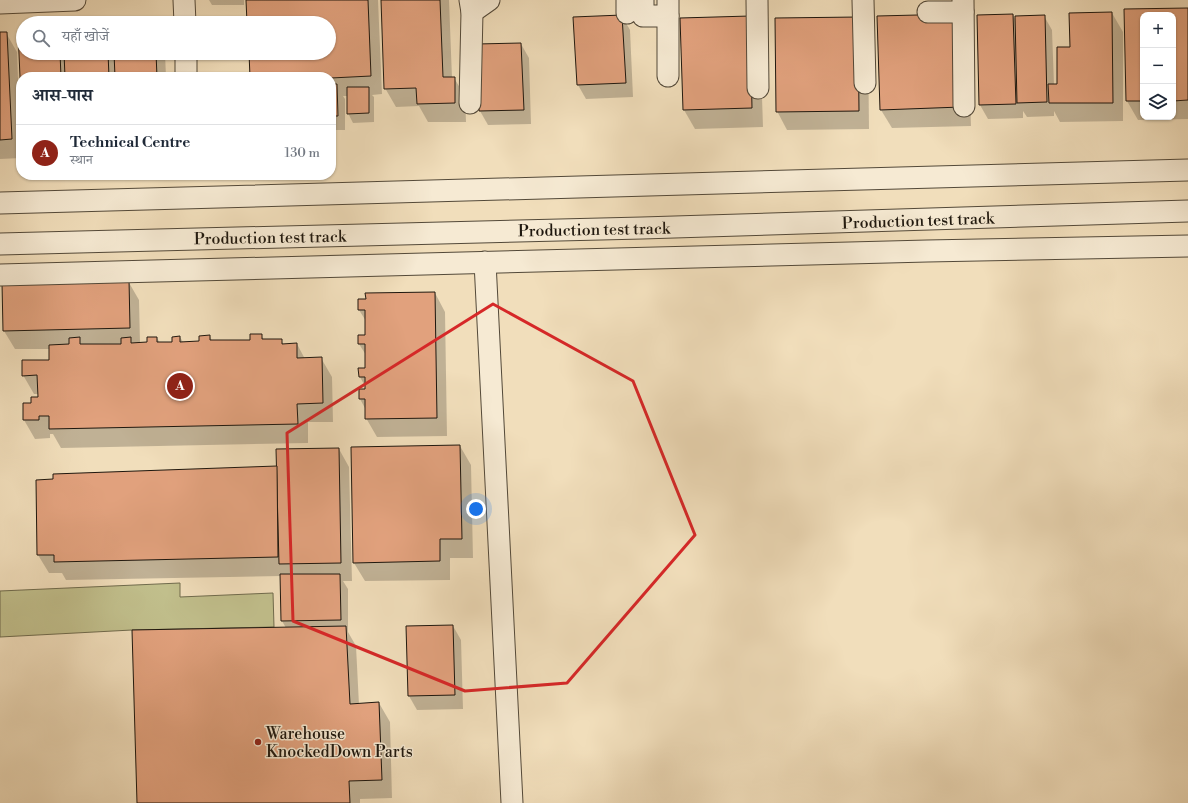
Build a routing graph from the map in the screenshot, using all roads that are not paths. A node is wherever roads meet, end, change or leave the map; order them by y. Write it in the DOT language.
graph roads {
  1 [pos="75,0"];
  2 [pos="184,0"];
  3 [pos="489,0"];
  4 [pos="757,0"];
  5 [pos="864,0"];
  6 [pos="1,2"];
  7 [pos="471,6"];
  8 [pos="963,6"];
  9 [pos="635,7"];
  10 [pos="668,8"];
  11 [pos="928,12"];
  12 [pos="185,16"];
  13 [pos="186,60"];
  14 [pos="186,72"];
  15 [pos="668,76"];
  16 [pos="865,83"];
  17 [pos="758,88"];
  18 [pos="470,104"];
  19 [pos="964,106"];
  20 [pos="1188,170"];
  21 [pos="0,203"];
  22 [pos="1188,211"];
  23 [pos="0,244"];
  24 [pos="1188,246"];
  25 [pos="485,262"];
  26 [pos="1,275"];
  27 [pos="512,803"];
  1 -- 6 [label="street"];
  2 -- 12 [label="street"];
  3 -- 7 [label="street"];
  4 -- 17 [label="street"];
  5 -- 16 [label="street"];
  7 -- 18 [label="street"];
  8 -- 11 [label="street"];
  8 -- 19 [label="street"];
  9 -- 10 [label="street"];
  10 -- 15 [label="street"];
  13 -- 14 [label="street"];
  20 -- 21 [label="street"];
  22 -- 23 [label="street, Production test track"];
  24 -- 25 [label="street"];
  25 -- 26 [label="street"];
  25 -- 27 [label="street"];
}
